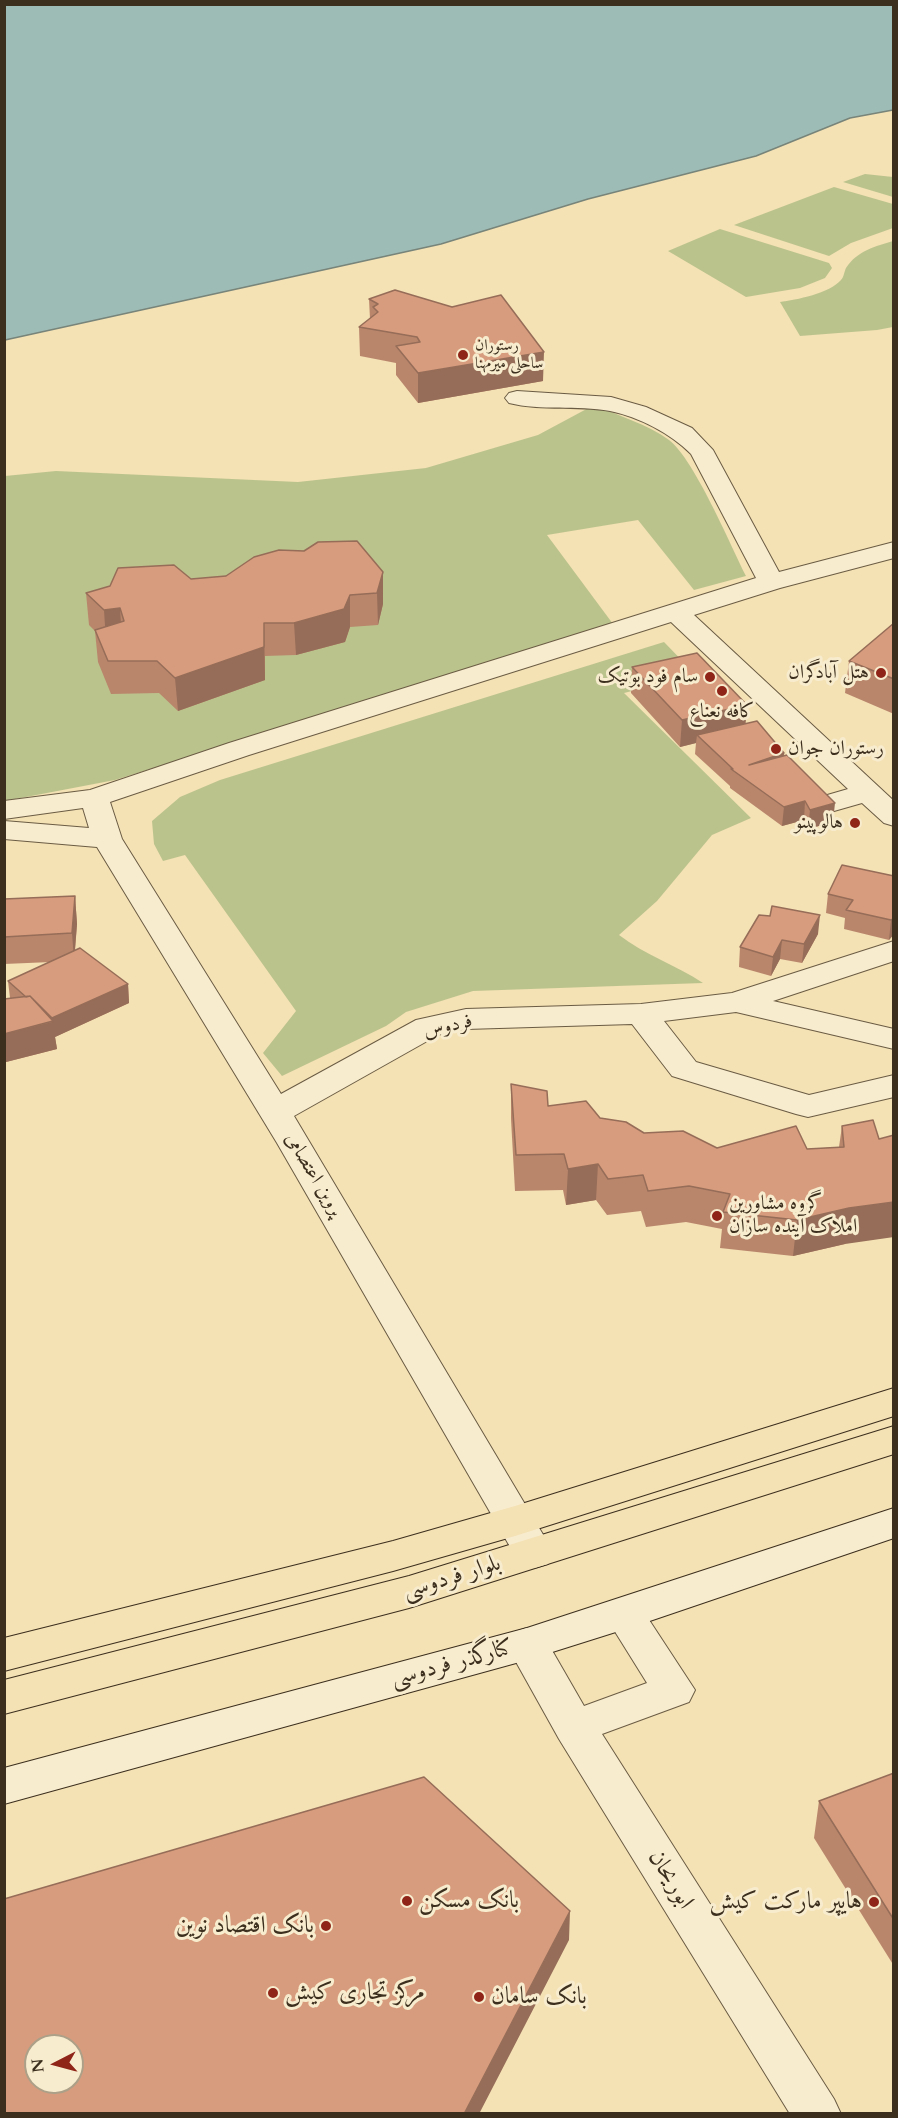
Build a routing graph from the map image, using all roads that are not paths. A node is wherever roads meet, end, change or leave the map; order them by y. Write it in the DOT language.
graph roads {
  1 [pos="517,398"];
  2 [pos="894,550"];
  3 [pos="771,582"];
  4 [pos="677,613"];
  5 [pos="867,793"];
  6 [pos="94,798"];
  7 [pos="826,804"];
  8 [pos="4,810"];
  9 [pos="894,817"];
  10 [pos="4,830"];
  11 [pos="106,840"];
  12 [pos="894,950"];
  13 [pos="736,1002"];
  14 [pos="641,1014"];
  15 [pos="894,1040"];
  16 [pos="894,1086"];
  17 [pos="275,1112"];
  18 [pos="894,1402"];
  19 [pos="894,1440"];
  20 [pos="894,1523"];
  21 [pos="525,1537"];
  22 [pos="624,1614"];
  23 [pos="527,1644"];
  24 [pos="4,1655"];
  25 [pos="4,1697"];
  26 [pos="574,1727"];
  27 [pos="4,1786"];
  28 [pos="817,2114"];
  1 -- 3 [label="street"];
  2 -- 3 [label="street"];
  3 -- 4 [label="street"];
  4 -- 5 [label="street"];
  4 -- 6 [label="street"];
  5 -- 7 [label="street"];
  5 -- 9 [label="street"];
  6 -- 8 [label="street"];
  6 -- 11 [label="street, پروین اعتصامی"];
  10 -- 11 [label="street"];
  11 -- 17 [label="street, پروین اعتصامی"];
  12 -- 13 [label="street"];
  13 -- 14 [label="street, فردوس"];
  13 -- 15 [label="street, فردوس"];
  14 -- 16 [label="street"];
  14 -- 17 [label="street, فردوس"];
  17 -- 21 [label="street, پروین اعتصامی"];
  18 -- 21 [label="main road, بلوار فردوسی"];
  19 -- 21 [label="main road, بلوار فردوسی"];
  20 -- 22 [label="street, کنارگذر فردوسی"];
  21 -- 24 [label="main road, بلوار فردوسی"];
  21 -- 25 [label="main road, بلوار فردوسی"];
  22 -- 23 [label="street, کنارگذر فردوسی"];
  22 -- 26 [label="street"];
  23 -- 26 [label="street, ابوریحان"];
  23 -- 27 [label="street, کنارگذر فردوسی"];
  26 -- 28 [label="street, ابوریحان"];
}
